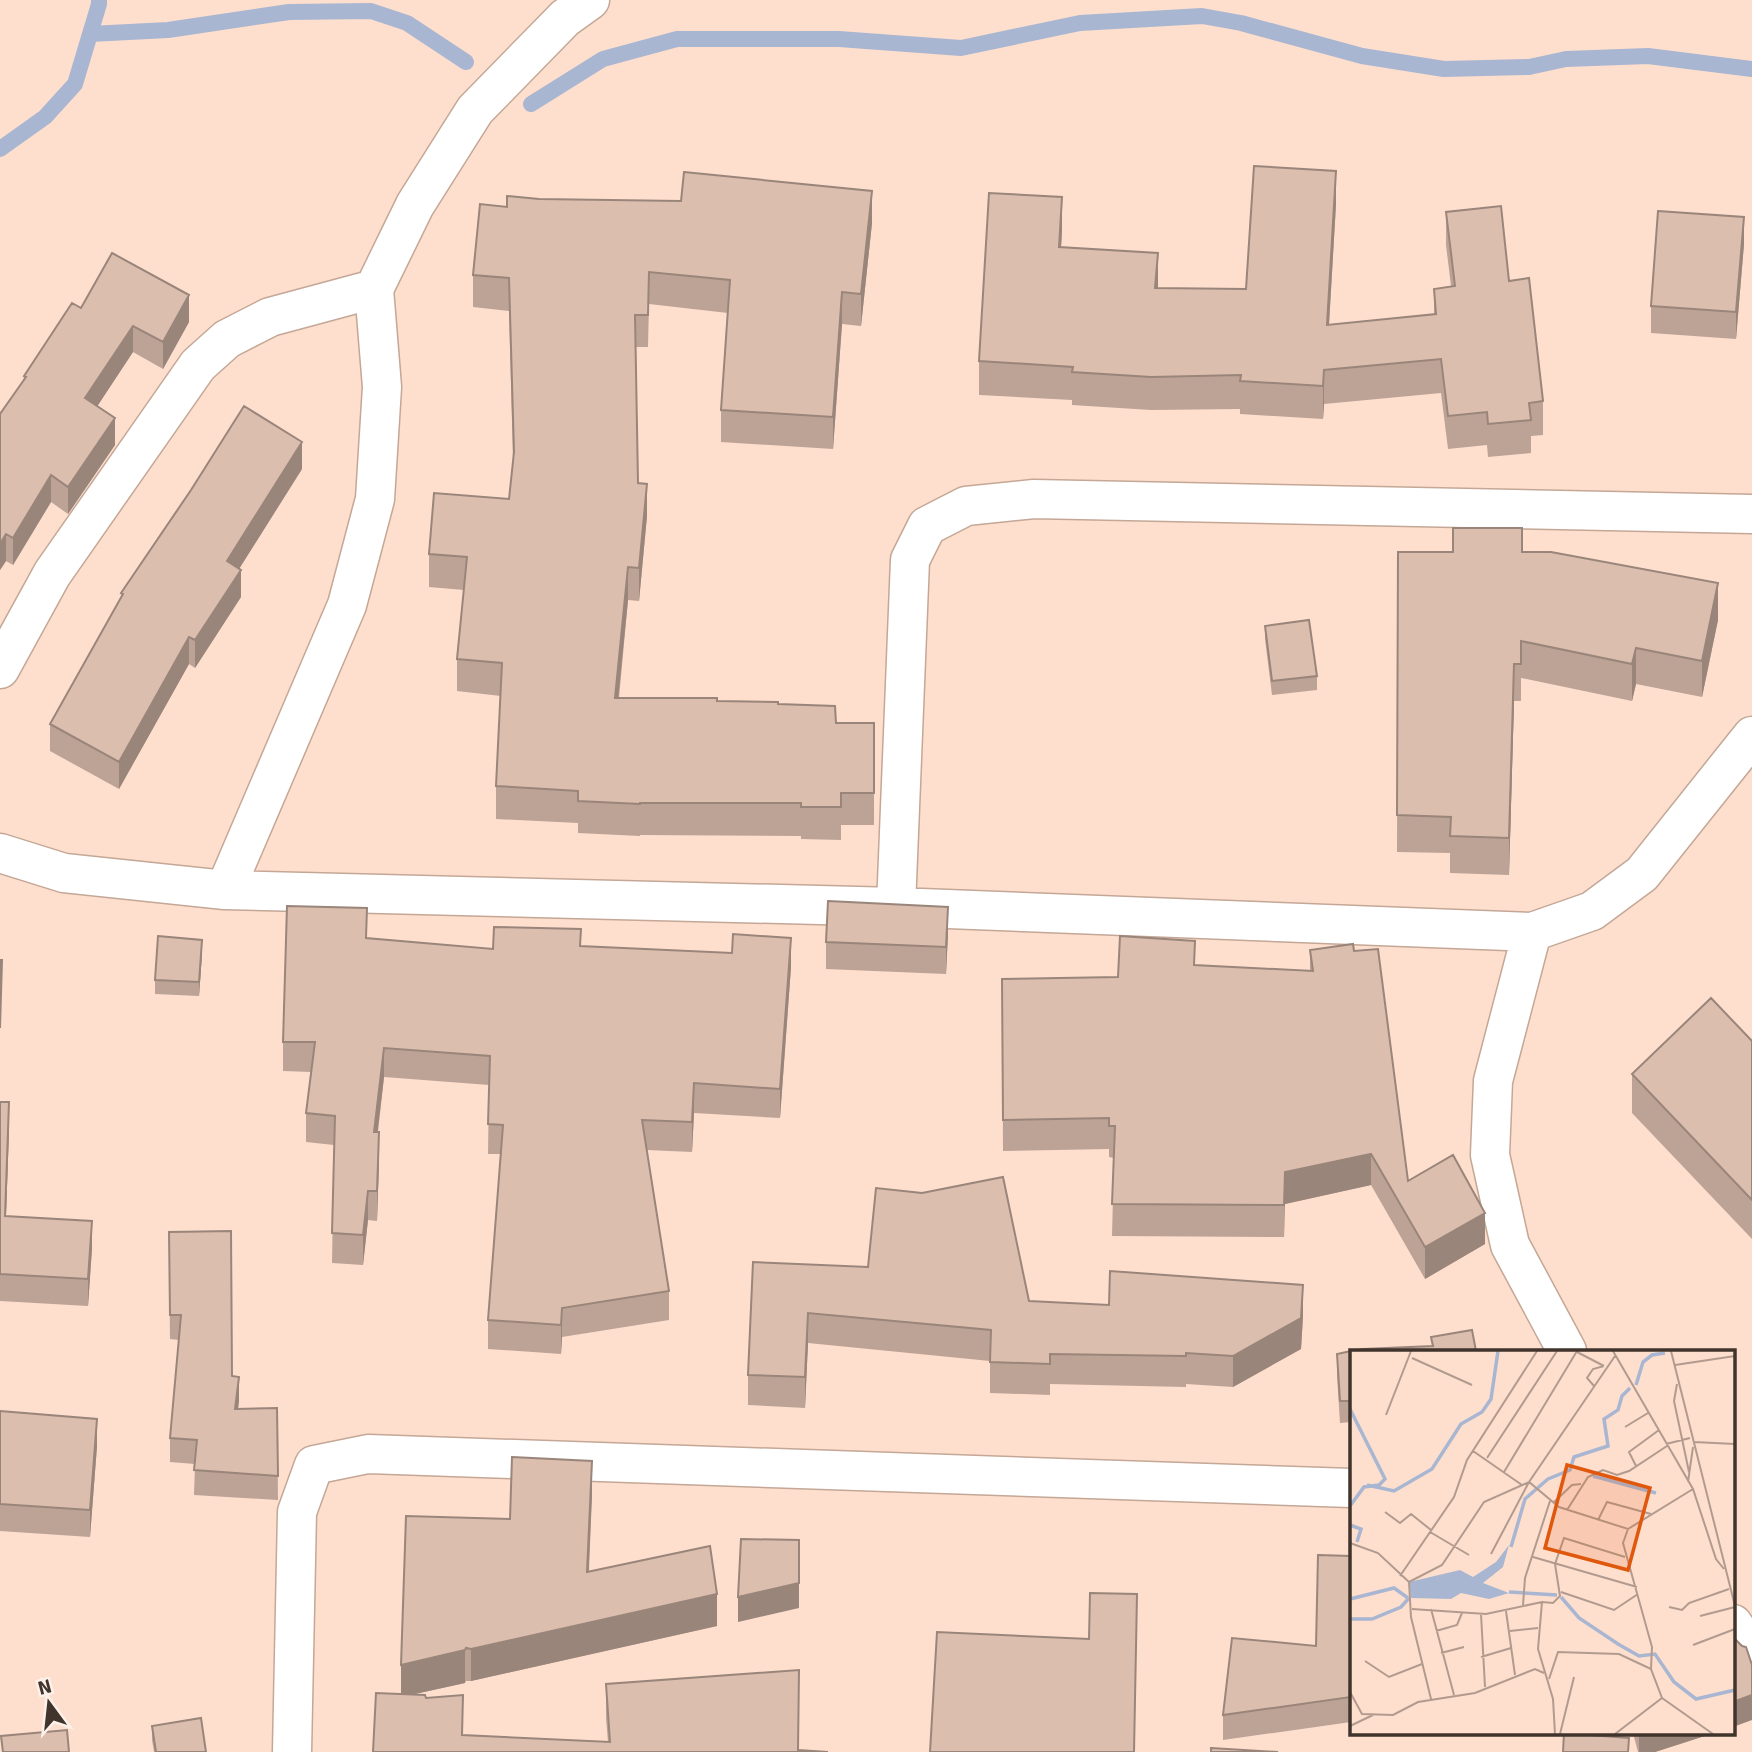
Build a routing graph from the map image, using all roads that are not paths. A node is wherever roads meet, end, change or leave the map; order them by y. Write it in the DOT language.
graph roads {
  1 [pos="590,0"];
  2 [pos="374,289"];
  3 [pos="1752,514"];
  4 [pos="0,669"];
  5 [pos="1752,736"];
  6 [pos="0,853"];
  7 [pos="225,890"];
  8 [pos="897,907"];
  9 [pos="1532,932"];
  10 [pos="1566,1350"];
  11 [pos="1350,1488"];
  12 [pos="1734,1625"];
  13 [pos="1752,1652"];
  14 [pos="292,1752"];
  1 -- 2 [label="street"];
  2 -- 4 [label="street"];
  2 -- 7 [label="street"];
  3 -- 8 [label="street"];
  5 -- 9 [label="street"];
  6 -- 7 [label="street"];
  7 -- 8 [label="street"];
  8 -- 9 [label="street"];
  9 -- 10 [label="street"];
  11 -- 14 [label="street"];
  12 -- 13 [label="street"];
}
